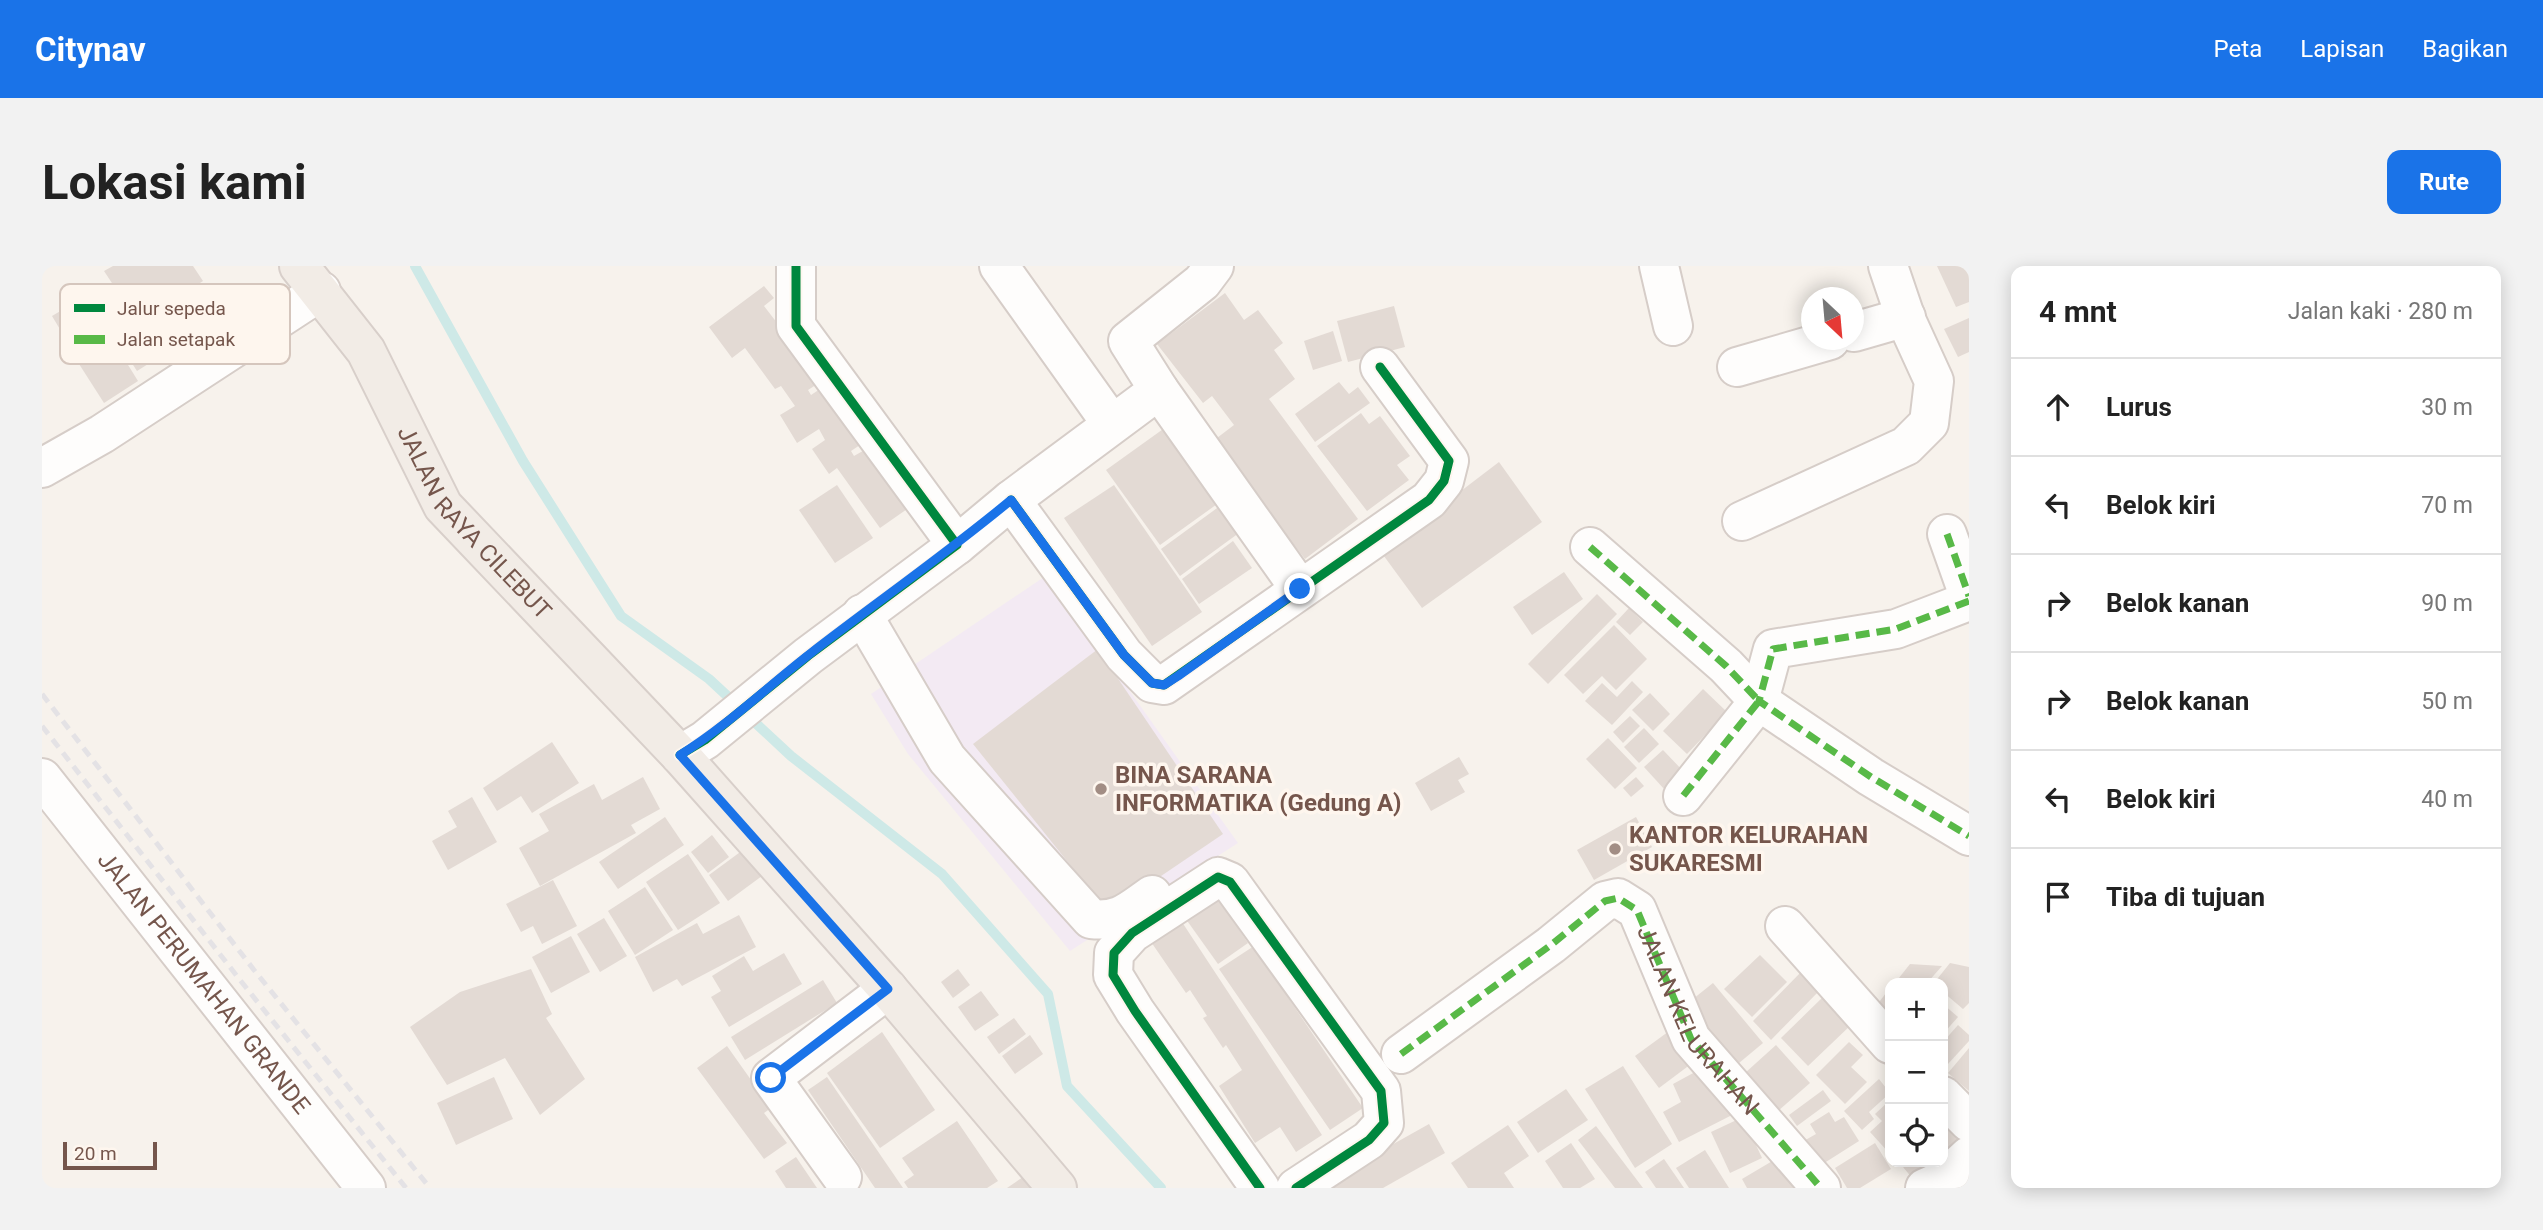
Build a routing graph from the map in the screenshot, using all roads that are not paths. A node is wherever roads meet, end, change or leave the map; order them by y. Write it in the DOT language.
graph roads {
  1 [pos="796,266"];
  2 [pos="999,266"];
  3 [pos="1214,266"];
  4 [pos="1658,266"];
  5 [pos="1888,266"];
  6 [pos="310,279"];
  7 [pos="290,294"];
  8 [pos="1906,317"];
  9 [pos="1673,326"];
  10 [pos="1864,329"];
  11 [pos="1128,341"];
  12 [pos="1801,348"];
  13 [pos="196,364"];
  14 [pos="1380,367"];
  15 [pos="1737,367"];
  16 [pos="1077,372"];
  17 [pos="1159,390"];
  18 [pos="1111,423"];
  19 [pos="42,468"];
  20 [pos="1011,500"];
  21 [pos="1742,521"];
  22 [pos="1947,534"];
  23 [pos="957,545"];
  24 [pos="1590,547"];
  25 [pos="1300,589"];
  26 [pos="1969,598"];
  27 [pos="862,614"];
  28 [pos="1759,701"];
  29 [pos="693,747"];
  30 [pos="42,778"];
  31 [pos="1683,796"];
  32 [pos="1969,836"];
  33 [pos="1212,854"];
  34 [pos="1785,926"];
  35 [pos="888,989"];
  36 [pos="1887,1041"];
  37 [pos="1401,1054"];
  38 [pos="1948,1101"];
  39 [pos="1969,1122"];
  40 [pos="1969,1156"];
  41 [pos="842,1177"];
  42 [pos="366,1188"];
  43 [pos="1057,1188"];
  44 [pos="1260,1188"];
  45 [pos="1296,1188"];
  46 [pos="1821,1188"];
  47 [pos="1925,1188"];
  1 -- 23 [label="street"];
  2 -- 16 [label="street"];
  3 -- 11 [label="street"];
  4 -- 9 [label="street"];
  5 -- 8 [label="street"];
  6 -- 7 [label="street"];
  6 -- 29 [label="main road, JALAN RAYA CILEBUT"];
  8 -- 10 [label="street"];
  8 -- 21 [label="street"];
  11 -- 16 [label="street"];
  11 -- 17 [label="street"];
  12 -- 15 [label="street"];
  13 -- 19 [label="street"];
  14 -- 25 [label="street"];
  16 -- 18 [label="street"];
  17 -- 18 [label="street"];
  17 -- 25 [label="street"];
  18 -- 20 [label="street"];
  20 -- 23 [label="street"];
  20 -- 25 [label="street"];
  22 -- 26 [label="street"];
  23 -- 27 [label="street"];
  24 -- 28 [label="street"];
  26 -- 28 [label="street"];
  27 -- 29 [label="street"];
  27 -- 33 [label="street"];
  28 -- 31 [label="street"];
  28 -- 32 [label="street"];
  29 -- 35 [label="main road, JALAN RAYA CILEBUT"];
  30 -- 42 [label="street, JALAN PERUMAHAN GRANDE"];
  34 -- 36 [label="street"];
  35 -- 41 [label="street"];
  35 -- 43 [label="main road, JALAN RAYA CILEBUT"];
  37 -- 46 [label="street, JALAN KELURAHAN"];
  38 -- 39 [label="street"];
  40 -- 47 [label="street"];
  44 -- 45 [label="street"];
}
